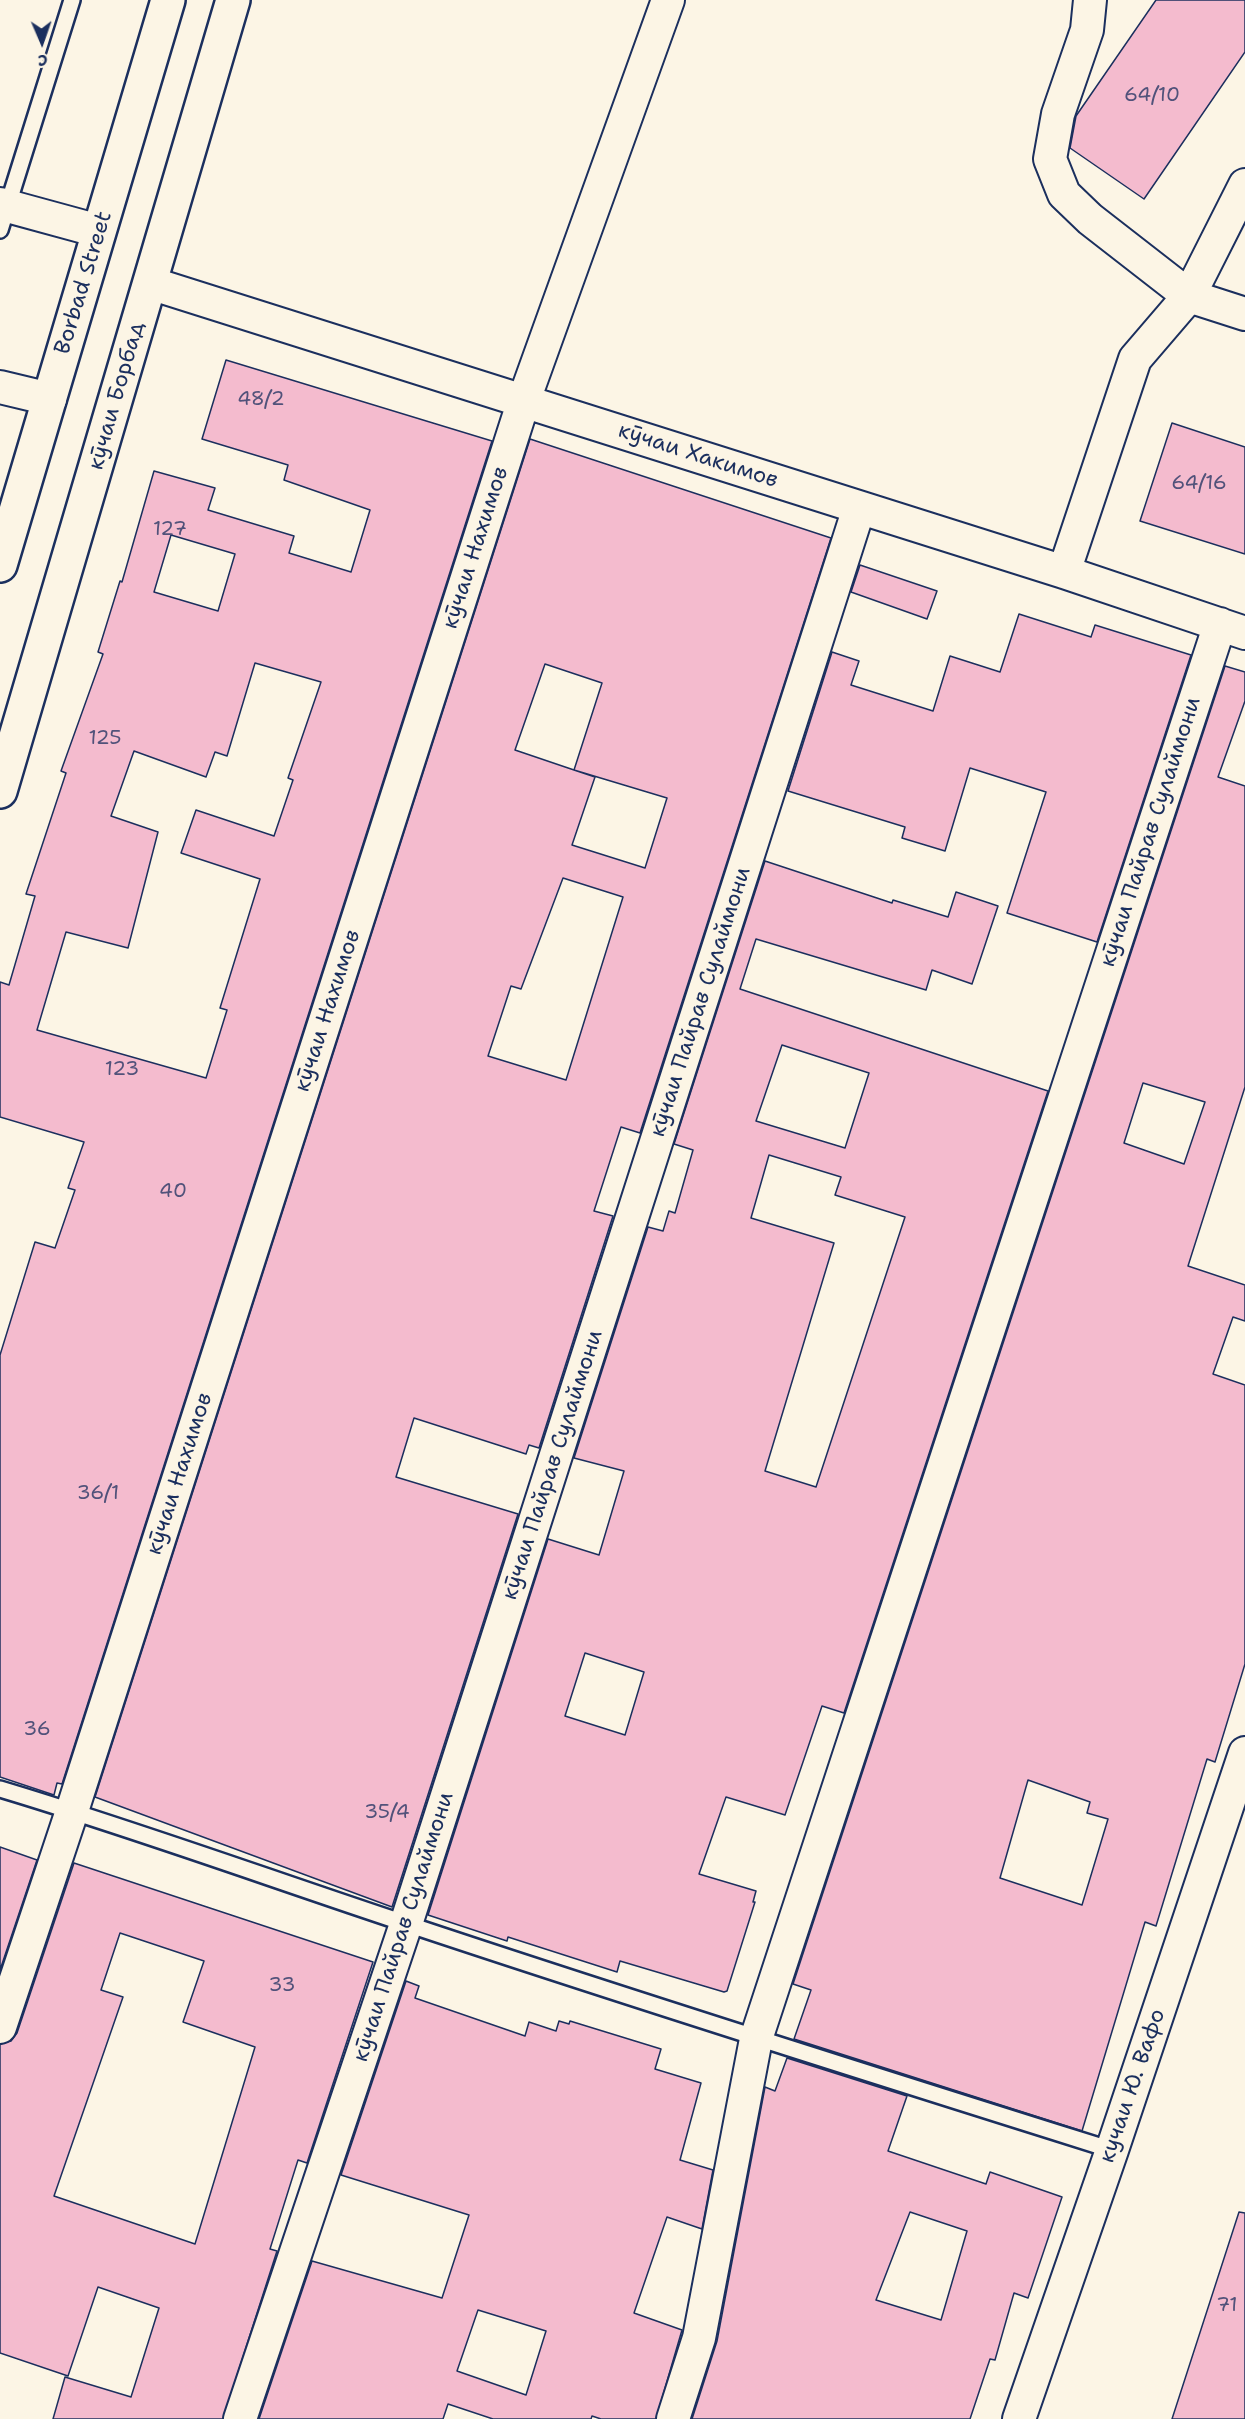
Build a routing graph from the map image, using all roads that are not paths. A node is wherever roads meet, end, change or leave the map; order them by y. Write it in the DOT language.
graph roads {
  1 [pos="72,0"];
  2 [pos="168,0"];
  3 [pos="233,0"];
  4 [pos="668,0"];
  5 [pos="1090,0"];
  6 [pos="1245,185"];
  7 [pos="2,214"];
  8 [pos="99,231"];
  9 [pos="150,283"];
  10 [pos="1189,296"];
  11 [pos="1245,314"];
  12 [pos="0,387"];
  13 [pos="50,399"];
  14 [pos="524,400"];
  15 [pos="859,508"];
  16 [pos="0,565"];
  17 [pos="1064,572"];
  18 [pos="1232,628"];
  19 [pos="0,791"];
  20 [pos="1245,1753"];
  21 [pos="0,1789"];
  22 [pos="72,1811"];
  23 [pos="406,1924"];
  24 [pos="0,2027"];
  25 [pos="756,2039"];
  26 [pos="1112,2150"];
  27 [pos="240,2419"];
  28 [pos="673,2419"];
  29 [pos="1019,2419"];
  1 -- 7 [label="lane"];
  2 -- 8 [label="main road, Borbad Street"];
  3 -- 9 [label="main road, кӯчаи Борбад"];
  4 -- 14 [label="street, кӯчаи Нахимов"];
  5 -- 10 [label="street"];
  6 -- 10 [label="street"];
  7 -- 8 [label="street"];
  8 -- 13 [label="main road, Borbad Street"];
  9 -- 14 [label="street, кӯчаи Хакимов"];
  9 -- 19 [label="main road, кӯчаи Борбад"];
  10 -- 11 [label="street"];
  10 -- 17 [label="street"];
  12 -- 13 [label="street"];
  13 -- 16 [label="main road, Borbad Street"];
  14 -- 15 [label="street, кӯчаи Хакимов"];
  14 -- 22 [label="street, кӯчаи Нахимов"];
  15 -- 17 [label="street, кӯчаи Хакимов"];
  15 -- 23 [label="street, кӯчаи Пайрав Сулаймони"];
  17 -- 18 [label="street, кӯчаи Хакимов"];
  18 -- 25 [label="street, кӯчаи Пайрав Сулаймони"];
  20 -- 26 [label="street, кучаи Ю. Вафо"];
  21 -- 22 [label="lane"];
  22 -- 23 [label="lane"];
  22 -- 24 [label="street, кӯчаи Нахимов"];
  23 -- 25 [label="lane"];
  23 -- 27 [label="street, кӯчаи Пайрав Сулаймони"];
  25 -- 26 [label="lane"];
  25 -- 28 [label="street, кӯчаи Пайрав Сулаймони"];
  26 -- 29 [label="street, кучаи Ю. Вафо"];
}
